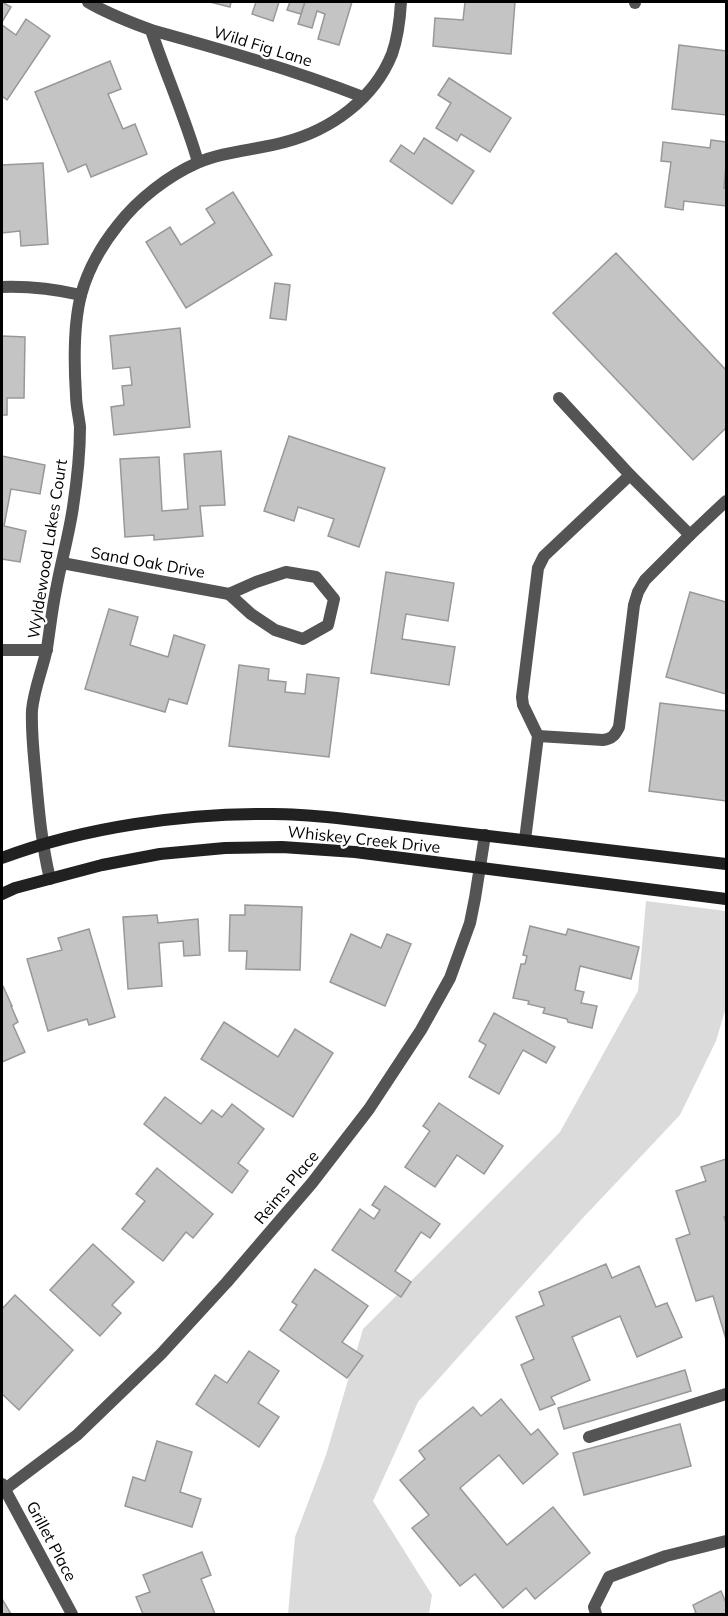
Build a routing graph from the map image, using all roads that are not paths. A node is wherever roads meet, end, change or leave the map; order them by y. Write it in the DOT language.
graph roads {
  1 [pos="88,2"];
  2 [pos="401,2"];
  3 [pos="152,30"];
  4 [pos="363,97"];
  5 [pos="198,162"];
  6 [pos="2,287"];
  7 [pos="81,295"];
  8 [pos="559,398"];
  9 [pos="630,475"];
  10 [pos="726,501"];
  11 [pos="690,536"];
  12 [pos="62,563"];
  13 [pos="229,594"];
  14 [pos="2,650"];
  15 [pos="46,650"];
  16 [pos="538,736"];
  17 [pos="485,835"];
  18 [pos="525,840"];
  19 [pos="42,845"];
  20 [pos="2,858"];
  21 [pos="726,864"];
  22 [pos="480,868"];
  23 [pos="50,879"];
  24 [pos="2,894"];
  25 [pos="726,899"];
  26 [pos="726,1394"];
  27 [pos="589,1437"];
  28 [pos="3,1487"];
  29 [pos="726,1541"];
  30 [pos="72,1614"];
  31 [pos="596,1614"];
  1 -- 3 [label="street, Wild Fig Lane"];
  2 -- 4 [label="street, Wyldewood Lakes Court"];
  3 -- 4 [label="street, Wild Fig Lane"];
  3 -- 5 [label="street"];
  4 -- 5 [label="street, Wyldewood Lakes Court"];
  5 -- 7 [label="street, Wyldewood Lakes Court"];
  6 -- 7 [label="street"];
  7 -- 12 [label="street, Wyldewood Lakes Court"];
  8 -- 9 [label="street"];
  9 -- 11 [label="street"];
  9 -- 16 [label="street"];
  10 -- 11 [label="street"];
  11 -- 16 [label="street"];
  12 -- 13 [label="street, Sand Oak Drive"];
  12 -- 15 [label="street, Wyldewood Lakes Court"];
  13 -- 13 [label="street"];
  14 -- 15 [label="street"];
  15 -- 19 [label="street, Wyldewood Lakes Court"];
  16 -- 18 [label="street"];
  17 -- 18 [label="street, Whiskey Creek Drive"];
  17 -- 19 [label="street, Whiskey Creek Drive"];
  17 -- 22 [label="street, Reims Place"];
  18 -- 21 [label="street, Whiskey Creek Drive"];
  19 -- 20 [label="street, Whiskey Creek Drive"];
  19 -- 23 [label="street, Wyldewood Lakes Court"];
  22 -- 23 [label="street, Whiskey Creek Drive"];
  22 -- 25 [label="street, Whiskey Creek Drive"];
  22 -- 28 [label="street, Reims Place"];
  23 -- 24 [label="street, Whiskey Creek Drive"];
  26 -- 27 [label="street"];
  28 -- 30 [label="street, Grillet Place"];
  29 -- 31 [label="street"];
}
